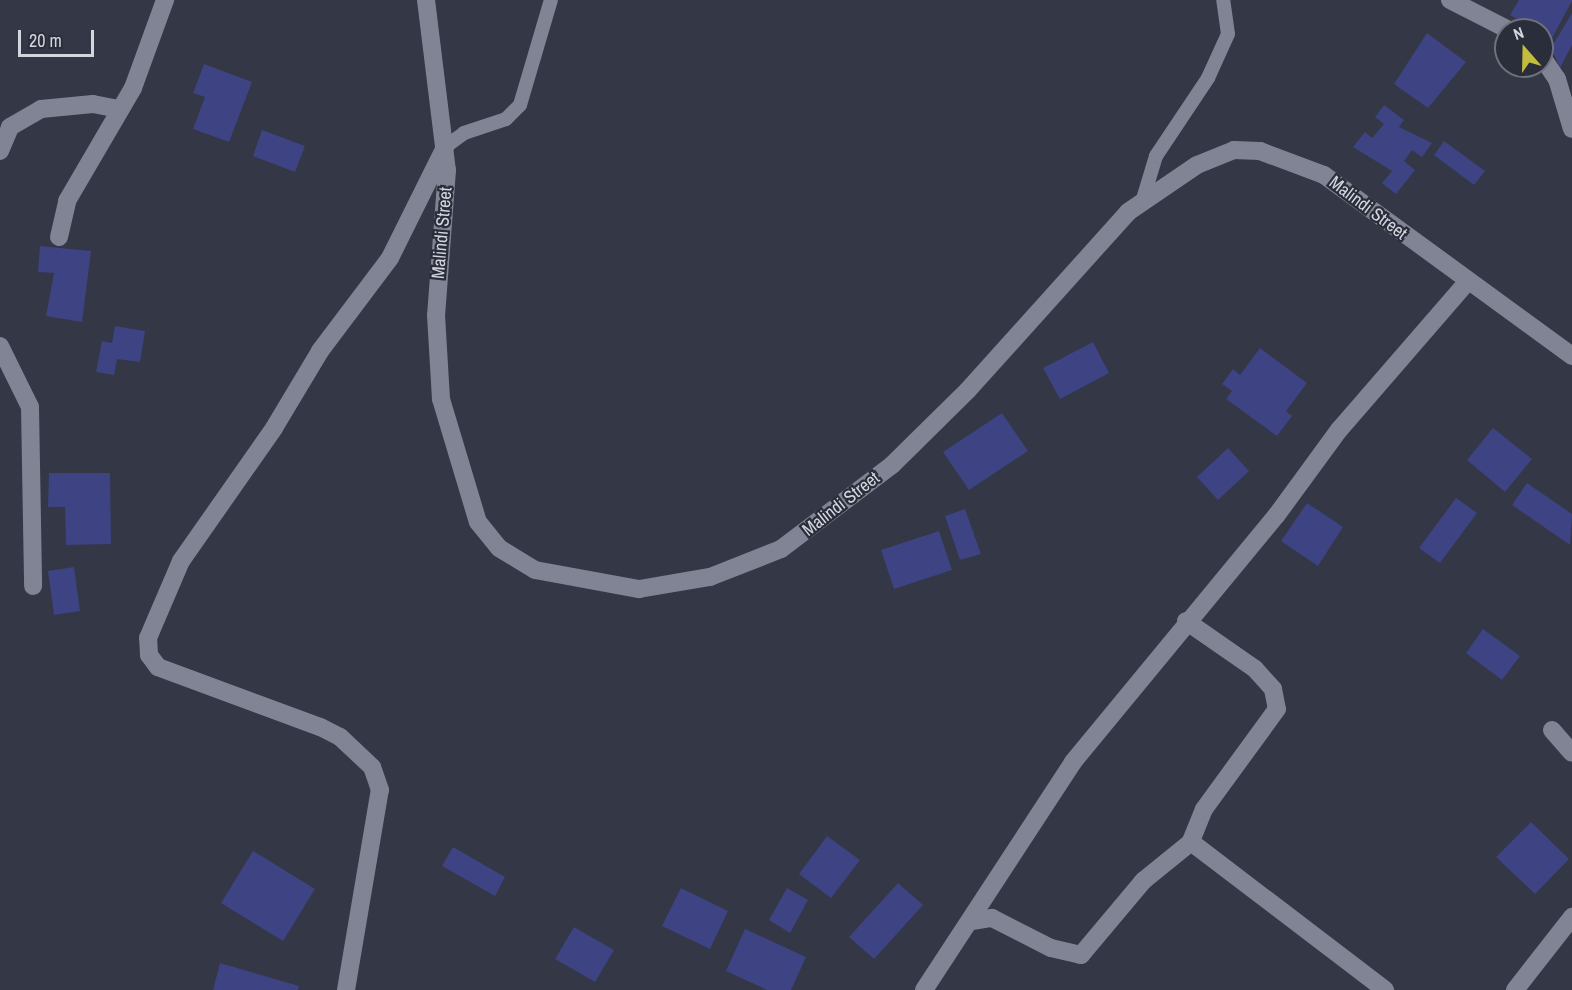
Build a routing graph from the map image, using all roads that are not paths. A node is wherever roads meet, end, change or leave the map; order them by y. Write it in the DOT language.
graph roads {
  1 [pos="165,0"];
  2 [pos="426,0"];
  3 [pos="551,0"];
  4 [pos="1222,0"];
  5 [pos="1450,0"];
  6 [pos="1494,22"];
  7 [pos="1554,75"];
  8 [pos="119,109"];
  9 [pos="1572,129"];
  10 [pos="446,147"];
  11 [pos="0,151"];
  12 [pos="1143,199"];
  13 [pos="59,237"];
  14 [pos="1467,282"];
  15 [pos="0,346"];
  16 [pos="1572,356"];
  17 [pos="33,586"];
  18 [pos="1186,621"];
  19 [pos="1552,730"];
  20 [pos="1572,753"];
  21 [pos="1191,842"];
  22 [pos="1572,917"];
  23 [pos="972,921"];
  24 [pos="346,990"];
  25 [pos="924,990"];
  26 [pos="1385,990"];
  27 [pos="1515,990"];
  1 -- 8 [label="street"];
  2 -- 10 [label="street, Malindi Street"];
  3 -- 10 [label="lane"];
  4 -- 12 [label="lane"];
  5 -- 6 [label="street"];
  7 -- 9 [label="street"];
  8 -- 11 [label="street"];
  8 -- 13 [label="street"];
  10 -- 12 [label="street, Malindi Street"];
  10 -- 24 [label="street"];
  12 -- 14 [label="street, Malindi Street"];
  14 -- 16 [label="street, Malindi Street"];
  14 -- 18 [label="street"];
  15 -- 17 [label="street"];
  18 -- 21 [label="street"];
  18 -- 23 [label="street"];
  19 -- 20 [label="street"];
  21 -- 23 [label="street"];
  21 -- 26 [label="street"];
  22 -- 27 [label="street"];
  23 -- 25 [label="street"];
}
